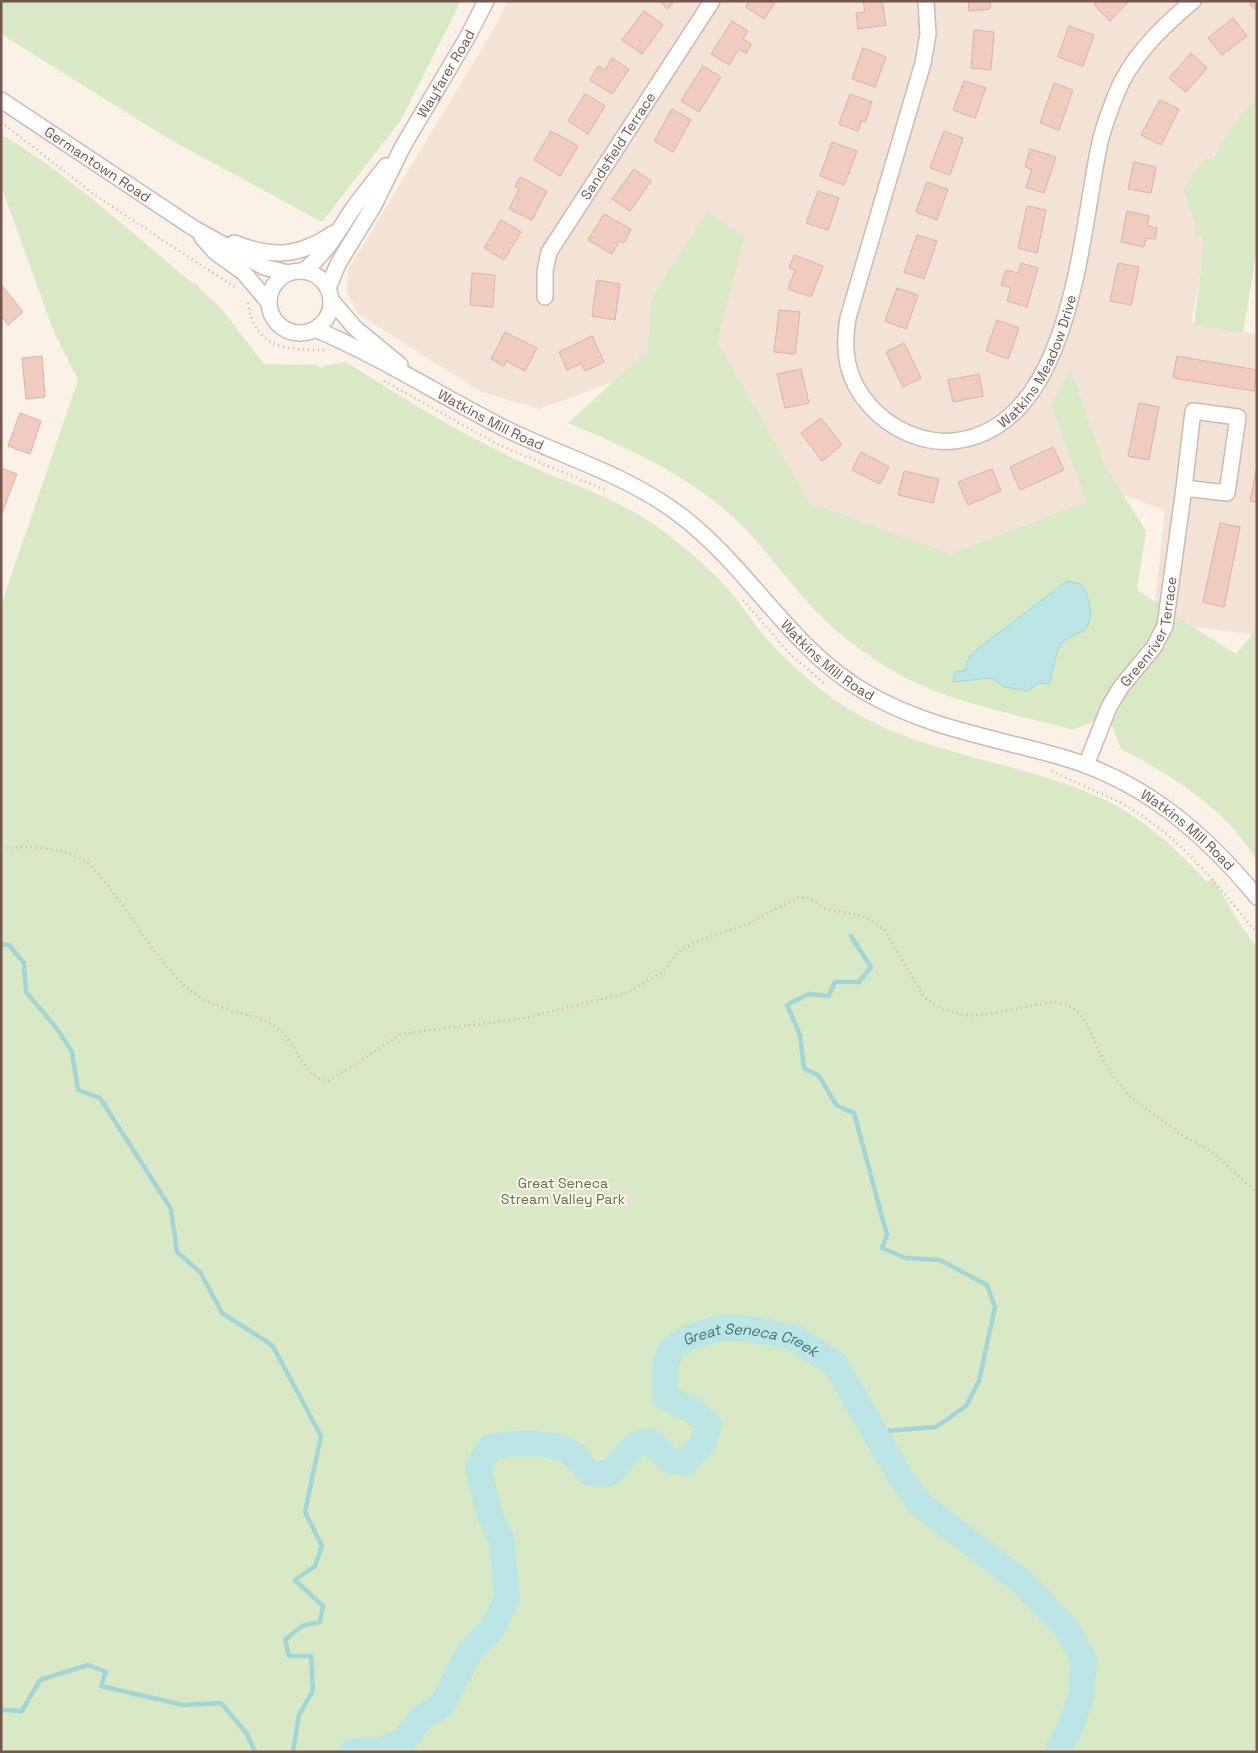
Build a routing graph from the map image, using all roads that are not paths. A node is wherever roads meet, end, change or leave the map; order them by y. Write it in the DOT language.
graph roads {
  1 [pos="486,1"];
  2 [pos="712,1"];
  3 [pos="926,1"];
  4 [pos="1193,1"];
  5 [pos="1,100"];
  6 [pos="402,146"];
  7 [pos="195,229"];
  8 [pos="338,231"];
  9 [pos="296,272"];
  10 [pos="330,294"];
  11 [pos="545,296"];
  12 [pos="269,303"];
  13 [pos="315,329"];
  14 [pos="419,381"];
  15 [pos="1184,488"];
  16 [pos="1086,765"];
  17 [pos="1257,897"];
  1 -- 6 [label="street, Wayfarer Road"];
  2 -- 11 [label="street, Sandsfield Terrace"];
  3 -- 4 [label="street, Watkins Meadow Drive"];
  5 -- 7 [label="street, Germantown Road"];
  6 -- 8 [label="street, Wayfarer Road"];
  6 -- 10 [label="street, Wayfarer Road"];
  7 -- 8 [label="street"];
  7 -- 9 [label="street, Germantown Road"];
  7 -- 12 [label="street, Germantown Road"];
  8 -- 9 [label="street, Wayfarer Road"];
  9 -- 10 [label="street"];
  9 -- 12 [label="street"];
  10 -- 13 [label="street"];
  10 -- 14 [label="street, Watkins Mill Road"];
  12 -- 13 [label="street"];
  13 -- 14 [label="street, Watkins Mill Road"];
  14 -- 16 [label="street, Watkins Mill Road"];
  15 -- 15 [label="street, Greenriver Terrace"];
  15 -- 16 [label="street, Greenriver Terrace"];
  16 -- 17 [label="street, Watkins Mill Road"];
}
